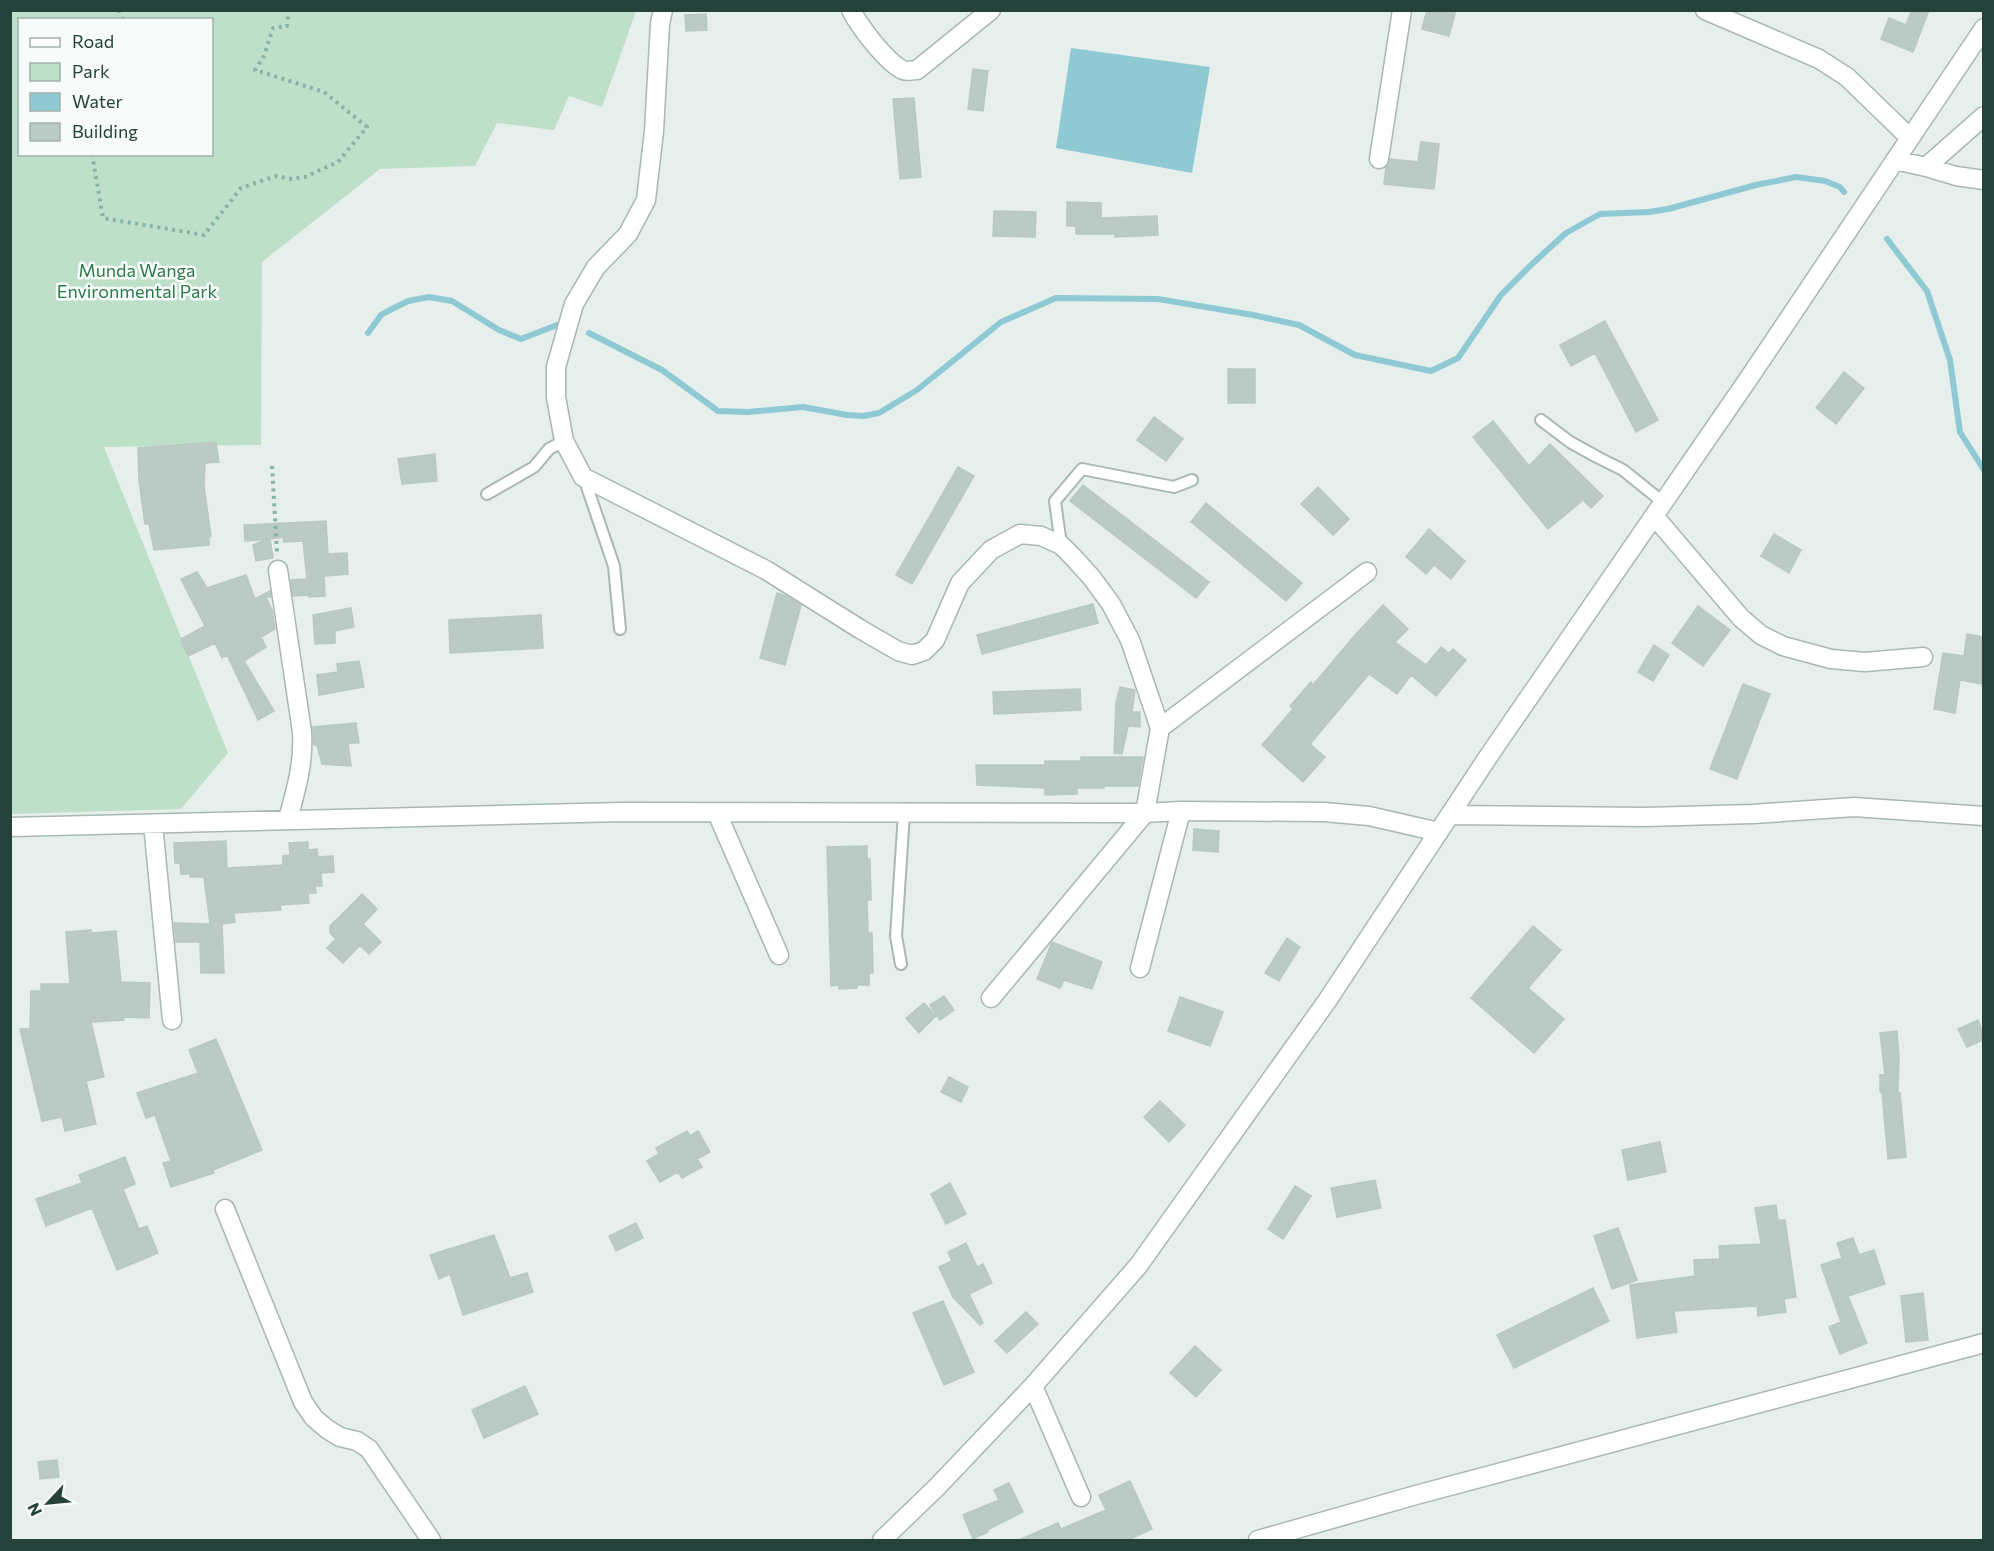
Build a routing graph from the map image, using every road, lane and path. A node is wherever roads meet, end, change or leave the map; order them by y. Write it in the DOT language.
graph roads {
  1 [pos="289,10"];
  2 [pos="663,10"];
  3 [pos="851,10"];
  4 [pos="991,10"];
  5 [pos="1402,10"];
  6 [pos="1705,10"];
  7 [pos="1983,28"];
  8 [pos="1983,116"];
  9 [pos="1910,138"];
  10 [pos="92,156"];
  11 [pos="1379,159"];
  12 [pos="1895,160"];
  13 [pos="1926,167"];
  14 [pos="1983,180"];
  15 [pos="1541,420"];
  16 [pos="564,441"];
  17 [pos="272,466"];
  18 [pos="584,477"];
  19 [pos="1192,480"];
  20 [pos="487,494"];
  21 [pos="1659,510"];
  22 [pos="1061,545"];
  23 [pos="278,570"];
  24 [pos="1367,572"];
  25 [pos="620,629"];
  26 [pos="1923,657"];
  27 [pos="1160,728"];
  28 [pos="1181,811"];
  29 [pos="717,813"];
  30 [pos="904,813"];
  31 [pos="1145,813"];
  32 [pos="1451,815"];
  33 [pos="1983,816"];
  34 [pos="288,819"];
  35 [pos="153,824"];
  36 [pos="10,827"];
  37 [pos="1439,832"];
  38 [pos="779,956"];
  39 [pos="901,964"];
  40 [pos="1140,968"];
  41 [pos="991,998"];
  42 [pos="172,1020"];
  43 [pos="225,1209"];
  44 [pos="1983,1343"];
  45 [pos="1033,1386"];
  46 [pos="1081,1497"];
  47 [pos="431,1540"];
  48 [pos="882,1540"];
  49 [pos="1258,1540"];
  1 -- 10 [label="path"];
  2 -- 16 [label="street"];
  3 -- 4 [label="street"];
  5 -- 11 [label="street"];
  6 -- 9 [label="street"];
  7 -- 9 [label="street"];
  8 -- 13 [label="street"];
  9 -- 12 [label="street"];
  12 -- 13 [label="street"];
  12 -- 21 [label="street"];
  13 -- 14 [label="street"];
  15 -- 21 [label="lane"];
  16 -- 18 [label="street"];
  16 -- 20 [label="lane"];
  17 -- 23 [label="path"];
  18 -- 22 [label="street"];
  18 -- 25 [label="lane"];
  19 -- 22 [label="lane"];
  21 -- 26 [label="street"];
  21 -- 32 [label="street"];
  22 -- 27 [label="street"];
  23 -- 34 [label="street"];
  24 -- 27 [label="street"];
  27 -- 31 [label="street"];
  28 -- 31 [label="street"];
  28 -- 37 [label="street"];
  28 -- 40 [label="street"];
  29 -- 30 [label="street"];
  29 -- 34 [label="street"];
  29 -- 38 [label="street"];
  30 -- 31 [label="street"];
  30 -- 39 [label="lane"];
  31 -- 41 [label="street"];
  32 -- 33 [label="street"];
  32 -- 37 [label="street"];
  34 -- 35 [label="street"];
  35 -- 36 [label="street"];
  35 -- 42 [label="street"];
  37 -- 45 [label="street"];
  43 -- 47 [label="street"];
  44 -- 49 [label="street"];
  45 -- 46 [label="street"];
  45 -- 48 [label="street"];
}
